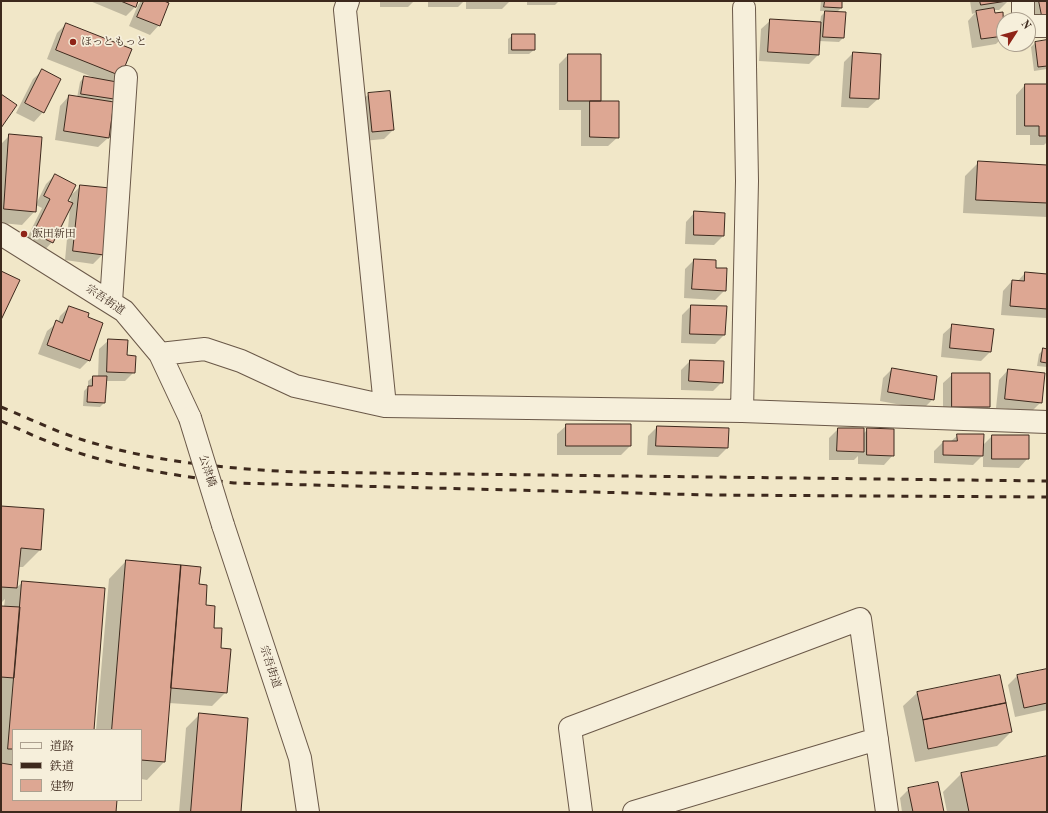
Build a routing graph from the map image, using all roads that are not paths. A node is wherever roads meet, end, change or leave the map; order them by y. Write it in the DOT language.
graph roads {
  1 [pos="348,1"];
  2 [pos="1023,1"];
  3 [pos="744,8"];
  4 [pos="1023,12"];
  5 [pos="1036,26"];
  6 [pos="1047,26"];
  7 [pos="126,77"];
  8 [pos="1,234"];
  9 [pos="111,302"];
  10 [pos="160,354"];
  11 [pos="385,406"];
  12 [pos="742,411"];
  13 [pos="190,418"];
  14 [pos="1047,422"];
  15 [pos="224,525"];
  16 [pos="877,739"];
  17 [pos="308,812"];
  18 [pos="580,812"];
  19 [pos="634,812"];
  20 [pos="887,812"];
  1 -- 11 [label="street"];
  2 -- 4 [label="street"];
  3 -- 12 [label="street"];
  5 -- 6 [label="street"];
  7 -- 9 [label="street"];
  8 -- 9 [label="street, 宗吾街道"];
  9 -- 10 [label="street, 宗吾街道"];
  10 -- 11 [label="street"];
  10 -- 13 [label="street, 宗吾街道"];
  11 -- 12 [label="street"];
  12 -- 14 [label="street"];
  13 -- 15 [label="street, 公津橋, bridge"];
  15 -- 17 [label="street, 宗吾街道"];
  16 -- 18 [label="street"];
  16 -- 19 [label="street"];
  16 -- 20 [label="street"];
}
